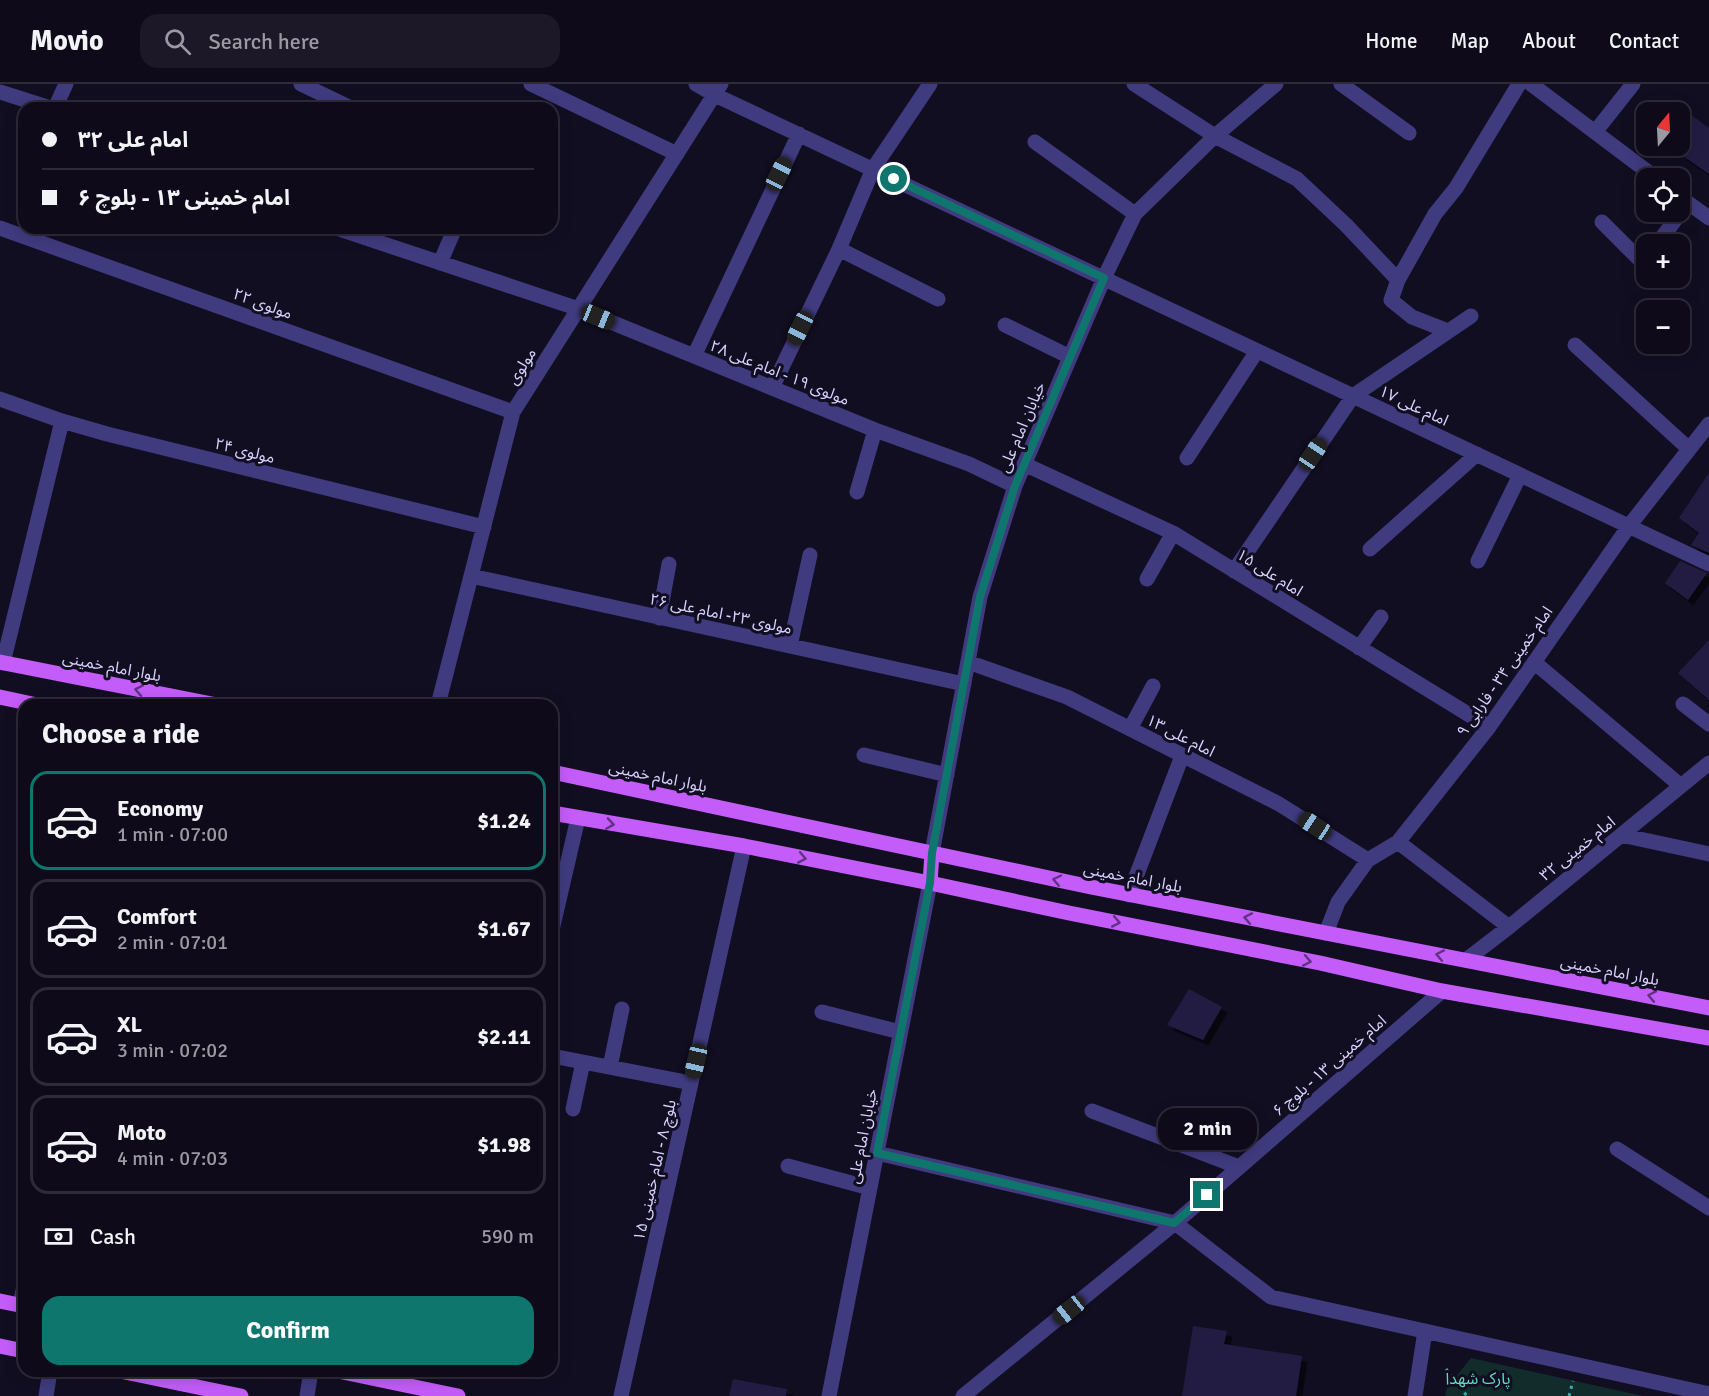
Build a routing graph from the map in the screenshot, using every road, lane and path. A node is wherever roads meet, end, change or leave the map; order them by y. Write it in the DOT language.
graph roads {
  1 [pos="66,84"];
  2 [pos="301,84"];
  3 [pos="531,84"];
  4 [pos="696,84"];
  5 [pos="930,84"];
  6 [pos="1134,84"];
  7 [pos="1341,84"];
  8 [pos="1519,84"];
  9 [pos="1531,84"];
  10 [pos="1633,84"];
  11 [pos="1273,85"];
  12 [pos="718,89"];
  13 [pos="6,90"];
  14 [pos="35,102"];
  15 [pos="58,102"];
  16 [pos="338,102"];
  17 [pos="1595,132"];
  18 [pos="1409,133"];
  19 [pos="798,134"];
  20 [pos="1215,136"];
  21 [pos="1035,142"];
  22 [pos="677,154"];
  23 [pos="1643,168"];
  24 [pos="873,169"];
  25 [pos="1690,204"];
  26 [pos="1135,214"];
  27 [pos="1709,218"];
  28 [pos="1602,222"];
  29 [pos="0,228"];
  30 [pos="354,234"];
  31 [pos="452,234"];
  32 [pos="838,249"];
  33 [pos="1636,256"];
  34 [pos="440,263"];
  35 [pos="1104,278"];
  36 [pos="1398,280"];
  37 [pos="938,299"];
  38 [pos="579,309"];
  39 [pos="1470,316"];
  40 [pos="1005,325"];
  41 [pos="1448,331"];
  42 [pos="1575,345"];
  43 [pos="1257,351"];
  44 [pos="694,356"];
  45 [pos="1070,357"];
  46 [pos="772,388"];
  47 [pos="1353,396"];
  48 [pos="0,399"];
  49 [pos="513,412"];
  50 [pos="62,421"];
  51 [pos="1709,424"];
  52 [pos="875,430"];
  53 [pos="1689,449"];
  54 [pos="1477,454"];
  55 [pos="1187,458"];
  56 [pos="1024,464"];
  57 [pos="1520,475"];
  58 [pos="1015,486"];
  59 [pos="857,492"];
  60 [pos="1629,526"];
  61 [pos="484,527"];
  62 [pos="1173,533"];
  63 [pos="1370,549"];
  64 [pos="810,555"];
  65 [pos="1478,561"];
  66 [pos="669,564"];
  67 [pos="1709,564"];
  68 [pos="1234,571"];
  69 [pos="471,576"];
  70 [pos="1147,579"];
  71 [pos="1382,617"];
  72 [pos="659,618"];
  73 [pos="790,646"];
  74 [pos="1359,648"];
  75 [pos="2,662"];
  76 [pos="968,662"];
  77 [pos="1534,662"];
  78 [pos="964,684"];
  79 [pos="1153,686"];
  80 [pos="0,697"];
  81 [pos="187,699"];
  82 [pos="440,699"];
  83 [pos="18,701"];
  84 [pos="1683,704"];
  85 [pos="1709,724"];
  86 [pos="1489,727"];
  87 [pos="1130,729"];
  88 [pos="864,755"];
  89 [pos="1182,756"];
  90 [pos="1709,763"];
  91 [pos="558,773"];
  92 [pos="947,774"];
  93 [pos="1681,786"];
  94 [pos="558,814"];
  95 [pos="578,818"];
  96 [pos="1620,836"];
  97 [pos="1398,842"];
  98 [pos="744,846"];
  99 [pos="932,853"];
  100 [pos="1709,854"];
  101 [pos="1368,860"];
  102 [pos="930,883"];
  103 [pos="1129,895"];
  104 [pos="558,904"];
  105 [pos="1509,927"];
  106 [pos="1326,933"];
  107 [pos="1466,960"];
  108 [pos="1442,991"];
  109 [pos="1709,1008"];
  110 [pos="622,1009"];
  111 [pos="822,1012"];
  112 [pos="900,1032"];
  113 [pos="1709,1038"];
  114 [pos="558,1057"];
  115 [pos="583,1062"];
  116 [pos="610,1067"];
  117 [pos="692,1083"];
  118 [pos="573,1109"];
  119 [pos="1092,1111"];
  120 [pos="1617,1149"];
  121 [pos="877,1153"];
  122 [pos="788,1166"];
  123 [pos="1239,1167"];
  124 [pos="870,1188"];
  125 [pos="1709,1208"];
  126 [pos="1174,1223"];
  127 [pos="0,1301"];
  128 [pos="18,1304"];
  129 [pos="1425,1331"];
  130 [pos="0,1346"];
  131 [pos="18,1350"];
  132 [pos="1446,1369"];
  133 [pos="49,1377"];
  134 [pos="149,1377"];
  135 [pos="310,1377"];
  136 [pos="367,1377"];
  137 [pos="1709,1394"];
  138 [pos="46,1396"];
  139 [pos="241,1396"];
  140 [pos="306,1396"];
  141 [pos="458,1396"];
  142 [pos="621,1396"];
  143 [pos="829,1396"];
  144 [pos="963,1396"];
  145 [pos="1415,1396"];
  146 [pos="1467,1396"];
  1 -- 15 [label="street"];
  2 -- 16 [label="street"];
  3 -- 22 [label="street"];
  4 -- 12 [label="street, امام علی ۱۷"];
  5 -- 24 [label="street"];
  6 -- 20 [label="street"];
  7 -- 18 [label="street"];
  8 -- 36 [label="street"];
  9 -- 17 [label="street"];
  10 -- 17 [label="street"];
  11 -- 20 [label="street, خیابان امام علی"];
  12 -- 19 [label="street, امام علی ۱۷"];
  12 -- 22 [label="street, مولوی"];
  13 -- 14 [label="street"];
  17 -- 23 [label="street"];
  19 -- 24 [label="street, امام علی ۱۷"];
  19 -- 44 [label="street"];
  20 -- 26 [label="street, خیابان امام علی"];
  20 -- 36 [label="street"];
  21 -- 26 [label="street"];
  22 -- 38 [label="street, مولوی"];
  24 -- 32 [label="street"];
  24 -- 35 [label="street, امام علی ۱۷"];
  25 -- 27 [label="street"];
  26 -- 35 [label="street, خیابان امام علی"];
  28 -- 33 [label="street"];
  29 -- 49 [label="street, مولوی ۲۲"];
  30 -- 34 [label="street, مولوی ۱۹ - امام علی ۲۸"];
  31 -- 34 [label="street"];
  32 -- 37 [label="street"];
  32 -- 46 [label="street"];
  34 -- 38 [label="street, مولوی ۱۹ - امام علی ۲۸"];
  35 -- 43 [label="street, امام علی ۱۷"];
  35 -- 45 [label="street, خیابان امام علی"];
  36 -- 41 [label="street"];
  38 -- 44 [label="street, مولوی ۱۹ - امام علی ۲۸"];
  38 -- 49 [label="street, مولوی"];
  39 -- 41 [label="street"];
  40 -- 45 [label="street"];
  41 -- 47 [label="street"];
  42 -- 53 [label="street"];
  43 -- 47 [label="street, امام علی ۱۷"];
  43 -- 55 [label="street"];
  44 -- 46 [label="street, مولوی ۱۹ - امام علی ۲۸"];
  45 -- 56 [label="street, خیابان امام علی"];
  46 -- 52 [label="street, مولوی ۱۹ - امام علی ۲۸"];
  47 -- 54 [label="street, امام علی ۱۷"];
  47 -- 68 [label="street"];
  48 -- 50 [label="street, مولوی ۲۴"];
  49 -- 61 [label="street, مولوی"];
  50 -- 61 [label="street, مولوی ۲۴"];
  50 -- 75 [label="street"];
  51 -- 53 [label="street, امام خمینی ۳۴ - فارابی ۹"];
  52 -- 58 [label="street, مولوی ۱۹ - امام علی ۲۸"];
  52 -- 59 [label="street"];
  53 -- 60 [label="street, امام خمینی ۳۴ - فارابی ۹"];
  54 -- 57 [label="street, امام علی ۱۷"];
  54 -- 63 [label="street"];
  56 -- 58 [label="street, خیابان امام علی"];
  56 -- 62 [label="street, امام علی ۱۵"];
  57 -- 60 [label="street, امام علی ۱۷"];
  57 -- 65 [label="street"];
  58 -- 76 [label="street, خیابان امام علی"];
  60 -- 67 [label="street, امام علی ۱۷"];
  60 -- 77 [label="street, امام خمینی ۳۴ - فارابی ۹"];
  61 -- 69 [label="street, مولوی"];
  62 -- 68 [label="street, امام علی ۱۵"];
  62 -- 70 [label="street"];
  64 -- 73 [label="street"];
  66 -- 72 [label="street"];
  68 -- 74 [label="street, امام علی ۱۵"];
  69 -- 72 [label="street, مولوی ۲۳- امام علی ۲۶"];
  69 -- 82 [label="street, مولوی"];
  71 -- 74 [label="street"];
  72 -- 73 [label="street, مولوی ۲۳- امام علی ۲۶"];
  73 -- 78 [label="street, مولوی ۲۳- امام علی ۲۶"];
  74 -- 86 [label="street, امام علی ۱۵"];
  81 -- 75 [label="main road, بلوار امام خمینی, one-way"];
  76 -- 78 [label="street, خیابان امام علی"];
  76 -- 87 [label="street, امام علی ۱۳"];
  77 -- 86 [label="street, امام خمینی ۳۴ - فارابی ۹"];
  77 -- 93 [label="street"];
  78 -- 92 [label="street, خیابان امام علی"];
  79 -- 87 [label="street"];
  80 -- 83 [label="main road"];
  84 -- 85 [label="street"];
  86 -- 97 [label="street, امام خمینی ۳۴ - فارابی ۹"];
  87 -- 89 [label="street, امام علی ۱۳"];
  88 -- 92 [label="street"];
  89 -- 101 [label="street, امام علی ۱۳"];
  89 -- 103 [label="street"];
  90 -- 93 [label="street, امام خمینی ۳۲"];
  91 -- 99 [label="main road, بلوار امام خمینی"];
  92 -- 99 [label="street, خیابان امام علی"];
  93 -- 96 [label="street, امام خمینی ۳۲"];
  94 -- 95 [label="main road"];
  95 -- 98 [label="main road, one-way"];
  95 -- 104 [label="street"];
  96 -- 100 [label="street"];
  96 -- 105 [label="street, امام خمینی ۳۲"];
  97 -- 101 [label="street, امام خمینی ۳۴ - فارابی ۹"];
  97 -- 105 [label="street"];
  98 -- 102 [label="main road, one-way"];
  98 -- 117 [label="street, بلوچ ۸ - امام خمینی ۱۵"];
  99 -- 102 [label="main road"];
  103 -- 99 [label="main road, بلوار امام خمینی, one-way"];
  101 -- 106 [label="street, امام خمینی ۳۴ - فارابی ۹"];
  102 -- 108 [label="main road, one-way"];
  102 -- 112 [label="street, خیابان امام علی"];
  106 -- 103 [label="main road, بلوار امام خمینی, one-way"];
  105 -- 107 [label="street, امام خمینی ۳۲"];
  107 -- 106 [label="main road, بلوار امام خمینی, one-way"];
  109 -- 107 [label="main road, بلوار امام خمینی, one-way"];
  108 -- 113 [label="main road"];
  108 -- 123 [label="street, امام خمینی ۱۳ - بلوچ ۶"];
  110 -- 116 [label="street"];
  111 -- 112 [label="street"];
  112 -- 121 [label="street, خیابان امام علی"];
  114 -- 115 [label="street"];
  115 -- 116 [label="street"];
  115 -- 118 [label="street"];
  116 -- 117 [label="street"];
  117 -- 142 [label="street, بلوچ ۸ - امام خمینی ۱۵"];
  119 -- 123 [label="street"];
  120 -- 125 [label="street"];
  121 -- 124 [label="street, خیابان امام علی"];
  121 -- 126 [label="street"];
  122 -- 124 [label="street"];
  123 -- 126 [label="street, امام خمینی ۱۳ - بلوچ ۶"];
  124 -- 143 [label="street, خیابان امام علی"];
  126 -- 129 [label="street"];
  126 -- 144 [label="street, امام خمینی ۱۳ - بلوچ ۶"];
  127 -- 128 [label="main road"];
  129 -- 137 [label="street"];
  129 -- 145 [label="street"];
  130 -- 131 [label="main road"];
  132 -- 146 [label="path"];
  133 -- 138 [label="street"];
  134 -- 139 [label="main road"];
  135 -- 140 [label="street"];
  136 -- 141 [label="main road"];
}
